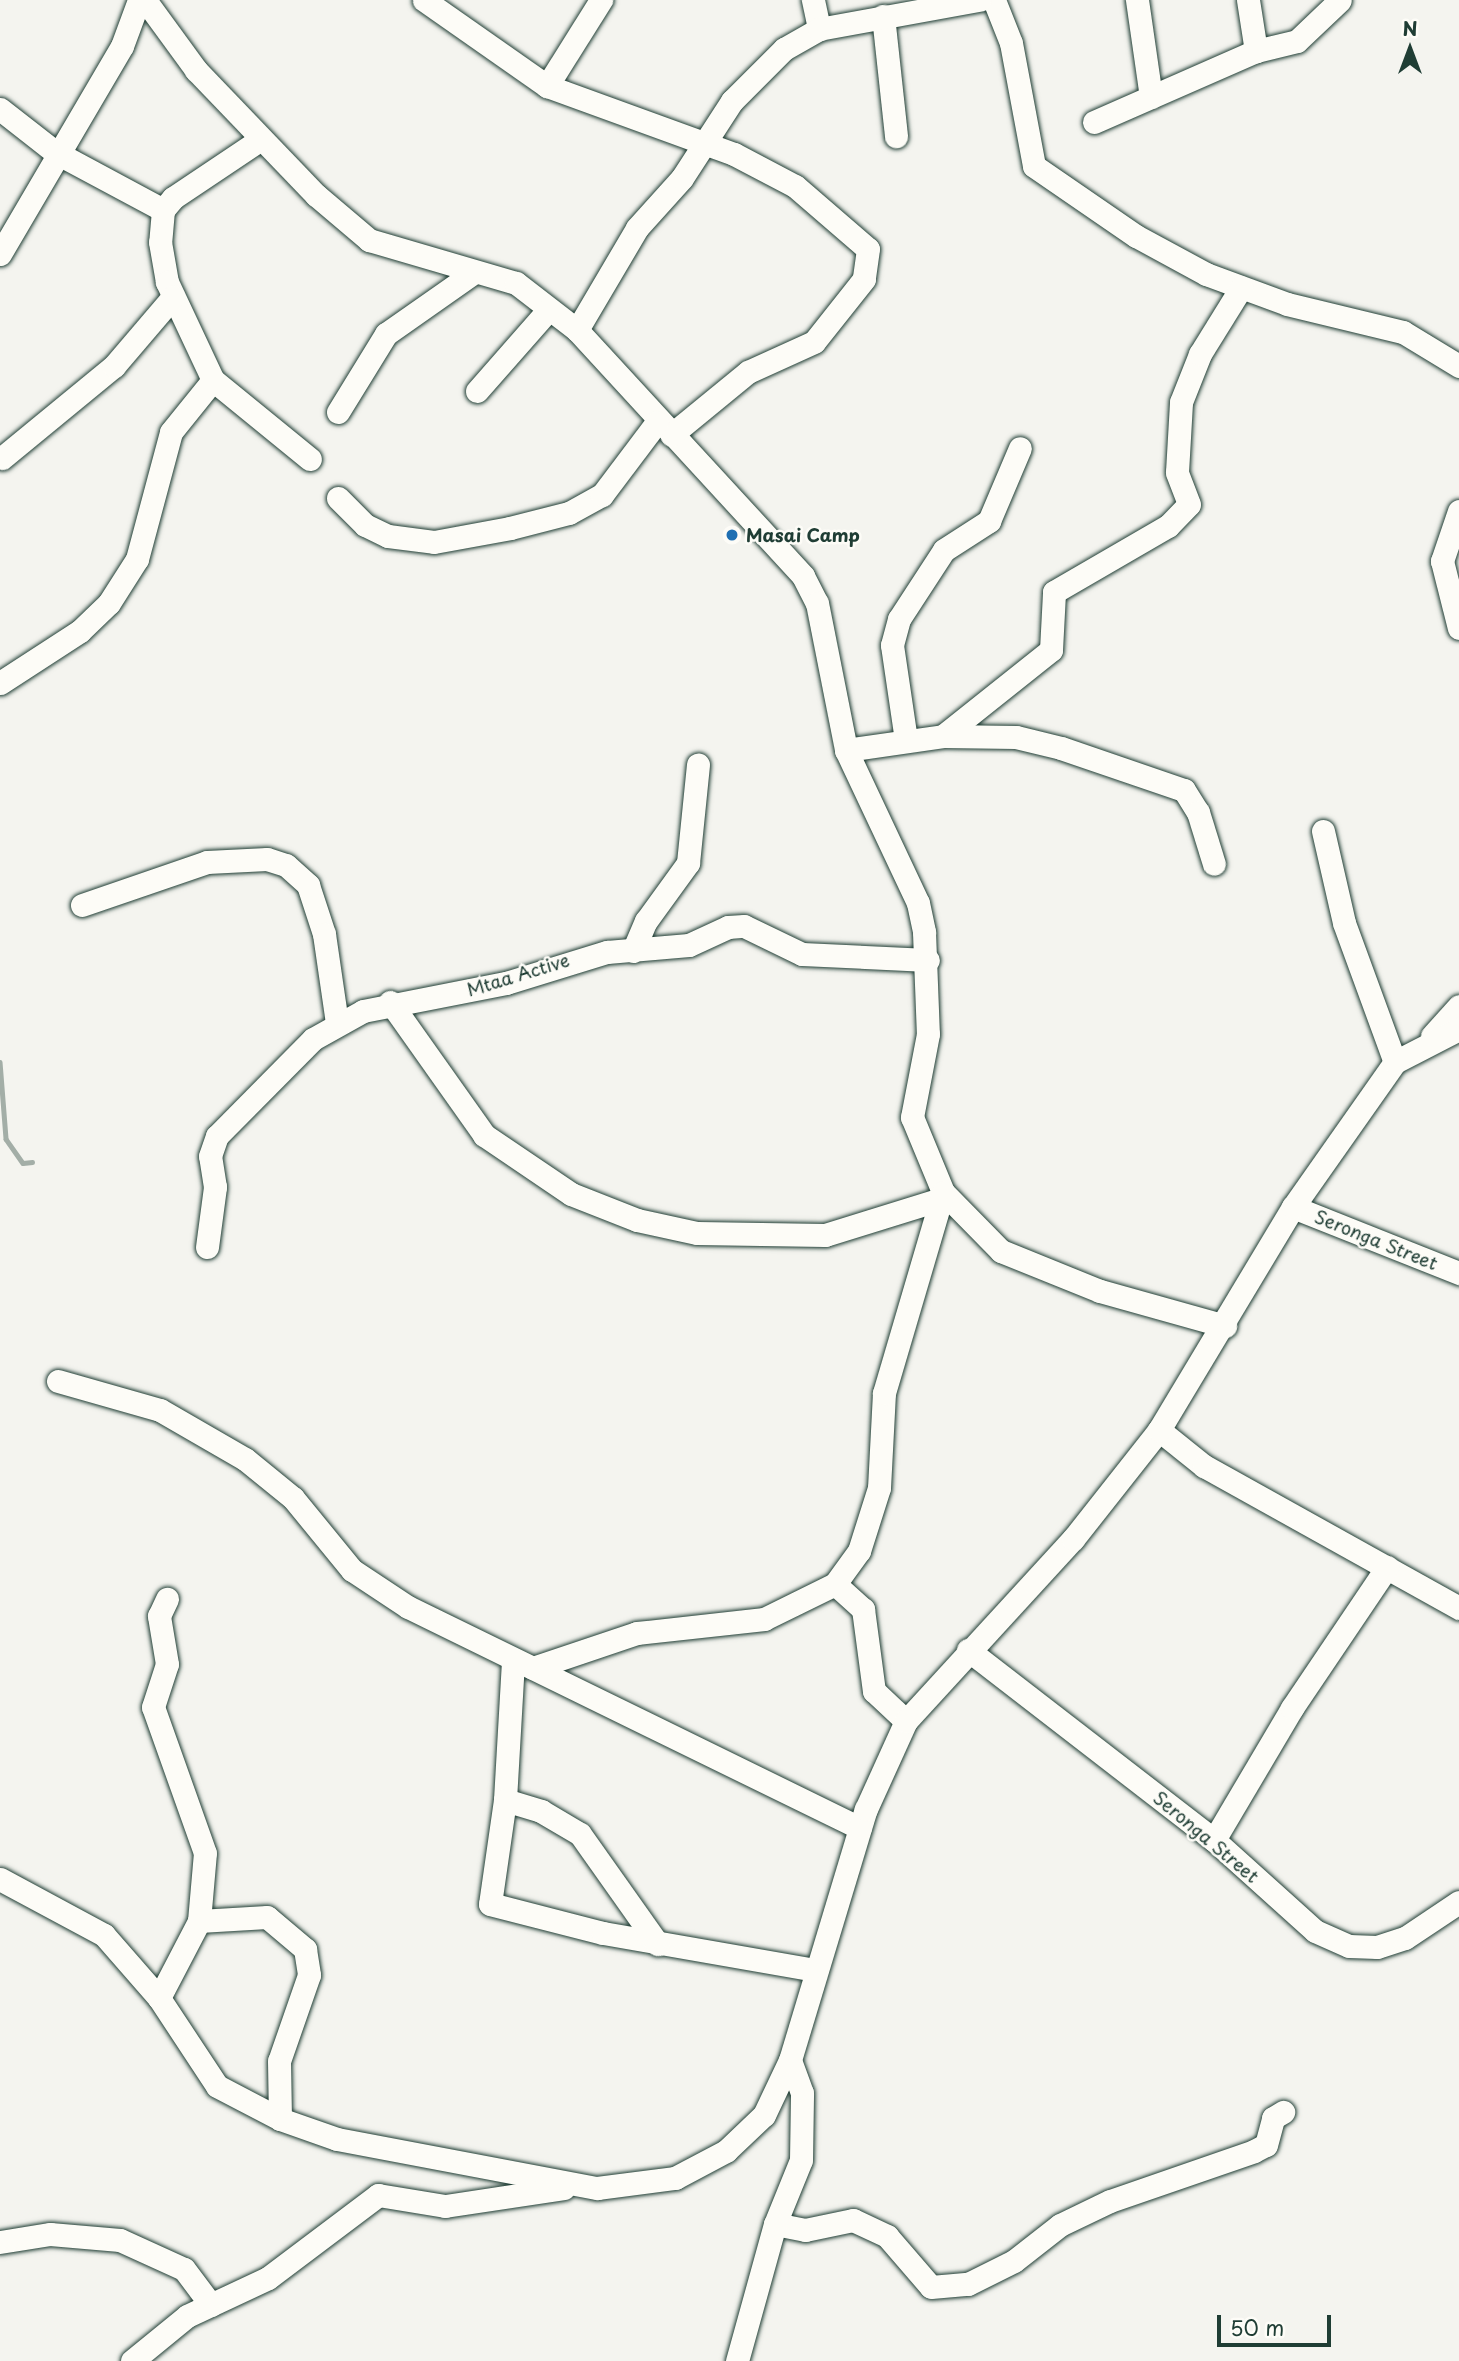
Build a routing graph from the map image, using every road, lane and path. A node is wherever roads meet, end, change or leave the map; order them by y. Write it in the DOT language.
graph roads {
  1 [pos="139,0"];
  2 [pos="145,0"];
  3 [pos="424,0"];
  4 [pos="601,0"];
  5 [pos="813,0"];
  6 [pos="979,0"];
  7 [pos="994,0"];
  8 [pos="1137,0"];
  9 [pos="1248,0"];
  10 [pos="1340,0"];
  11 [pos="883,16"];
  12 [pos="819,29"];
  13 [pos="1256,51"];
  14 [pos="547,86"];
  15 [pos="1151,97"];
  16 [pos="0,110"];
  17 [pos="1094,122"];
  18 [pos="896,136"];
  19 [pos="261,139"];
  20 [pos="702,144"];
  21 [pos="55,152"];
  22 [pos="163,210"];
  23 [pos="8,222"];
  24 [pos="0,254"];
  25 [pos="474,273"];
  26 [pos="1241,288"];
  27 [pos="173,297"];
  28 [pos="549,309"];
  29 [pos="577,330"];
  30 [pos="1459,366"];
  31 [pos="213,380"];
  32 [pos="477,391"];
  33 [pos="338,412"];
  34 [pos="664,428"];
  35 [pos="1020,448"];
  36 [pos="2,458"];
  37 [pos="310,459"];
  38 [pos="338,498"];
  39 [pos="1459,511"];
  40 [pos="1459,628"];
  41 [pos="0,683"];
  42 [pos="943,736"];
  43 [pos="906,740"];
  44 [pos="846,750"];
  45 [pos="698,765"];
  46 [pos="1324,831"];
  47 [pos="1214,864"];
  48 [pos="82,905"];
  49 [pos="633,951"];
  50 [pos="928,960"];
  51 [pos="390,1002"];
  52 [pos="1459,1006"];
  53 [pos="337,1023"];
  54 [pos="1459,1028"];
  55 [pos="1427,1041"];
  56 [pos="1395,1062"];
  57 [pos="940,1196"];
  58 [pos="1293,1207"];
  59 [pos="207,1247"];
  60 [pos="1459,1273"];
  61 [pos="1225,1326"];
  62 [pos="58,1381"];
  63 [pos="1159,1430"];
  64 [pos="1387,1567"];
  65 [pos="835,1584"];
  66 [pos="167,1599"];
  67 [pos="1459,1608"];
  68 [pos="968,1650"];
  69 [pos="523,1664"];
  70 [pos="906,1721"];
  71 [pos="505,1800"];
  72 [pos="860,1828"];
  73 [pos="1214,1840"];
  74 [pos="0,1879"];
  75 [pos="1459,1902"];
  76 [pos="199,1921"];
  77 [pos="658,1944"];
  78 [pos="814,1970"];
  79 [pos="159,1998"];
  80 [pos="790,2060"];
  81 [pos="1283,2112"];
  82 [pos="280,2119"];
  83 [pos="574,2186"];
  84 [pos="775,2224"];
  85 [pos="0,2242"];
  86 [pos="211,2305"];
  87 [pos="132,2361"];
  88 [pos="737,2361"];
  1 -- 21 [label="street"];
  2 -- 19 [label="street"];
  3 -- 14 [label="street"];
  4 -- 14 [label="street"];
  5 -- 12 [label="street"];
  6 -- 11 [label="street"];
  7 -- 26 [label="street"];
  8 -- 15 [label="street"];
  9 -- 13 [label="street"];
  10 -- 13 [label="street"];
  11 -- 12 [label="street"];
  11 -- 18 [label="street"];
  12 -- 20 [label="street"];
  13 -- 15 [label="street"];
  14 -- 20 [label="street"];
  15 -- 17 [label="street"];
  16 -- 21 [label="street"];
  19 -- 22 [label="street"];
  19 -- 25 [label="street"];
  20 -- 29 [label="street"];
  20 -- 34 [label="street"];
  21 -- 22 [label="street"];
  21 -- 23 [label="street"];
  22 -- 27 [label="street"];
  23 -- 24 [label="street"];
  25 -- 28 [label="street"];
  25 -- 33 [label="street"];
  26 -- 30 [label="street"];
  26 -- 42 [label="street"];
  27 -- 31 [label="street"];
  27 -- 36 [label="street"];
  28 -- 29 [label="street"];
  28 -- 32 [label="street"];
  29 -- 34 [label="street"];
  31 -- 37 [label="street"];
  31 -- 41 [label="street"];
  34 -- 38 [label="street"];
  34 -- 44 [label="street"];
  35 -- 43 [label="street"];
  39 -- 40 [label="street"];
  42 -- 43 [label="street"];
  42 -- 47 [label="street"];
  43 -- 44 [label="street"];
  44 -- 50 [label="street"];
  45 -- 49 [label="street"];
  46 -- 56 [label="street"];
  48 -- 53 [label="street"];
  49 -- 50 [label="street, Mtaa Active"];
  49 -- 51 [label="street, Mtaa Active"];
  50 -- 57 [label="street"];
  51 -- 53 [label="street, Mtaa Active"];
  51 -- 57 [label="street"];
  52 -- 55 [label="street"];
  53 -- 59 [label="street, Mtaa Active"];
  54 -- 55 [label="street"];
  55 -- 56 [label="street"];
  56 -- 58 [label="street"];
  57 -- 61 [label="street"];
  57 -- 65 [label="street"];
  58 -- 60 [label="street, Seronga Street"];
  58 -- 61 [label="street"];
  61 -- 63 [label="street"];
  62 -- 69 [label="street"];
  63 -- 64 [label="street"];
  63 -- 68 [label="street"];
  64 -- 67 [label="street"];
  64 -- 73 [label="street"];
  65 -- 69 [label="street"];
  65 -- 70 [label="street"];
  66 -- 76 [label="street"];
  68 -- 70 [label="street"];
  68 -- 73 [label="street, Seronga Street"];
  69 -- 71 [label="street"];
  69 -- 72 [label="street"];
  70 -- 72 [label="street"];
  71 -- 77 [label="street"];
  71 -- 77 [label="street"];
  72 -- 78 [label="street"];
  73 -- 75 [label="street, Seronga Street"];
  74 -- 79 [label="street"];
  76 -- 79 [label="street"];
  76 -- 82 [label="street"];
  77 -- 78 [label="street"];
  78 -- 80 [label="street"];
  79 -- 82 [label="street"];
  80 -- 83 [label="street"];
  80 -- 84 [label="street"];
  81 -- 84 [label="street"];
  82 -- 83 [label="street"];
  83 -- 86 [label="street"];
  84 -- 88 [label="street"];
  85 -- 86 [label="street"];
  86 -- 87 [label="street"];
}
